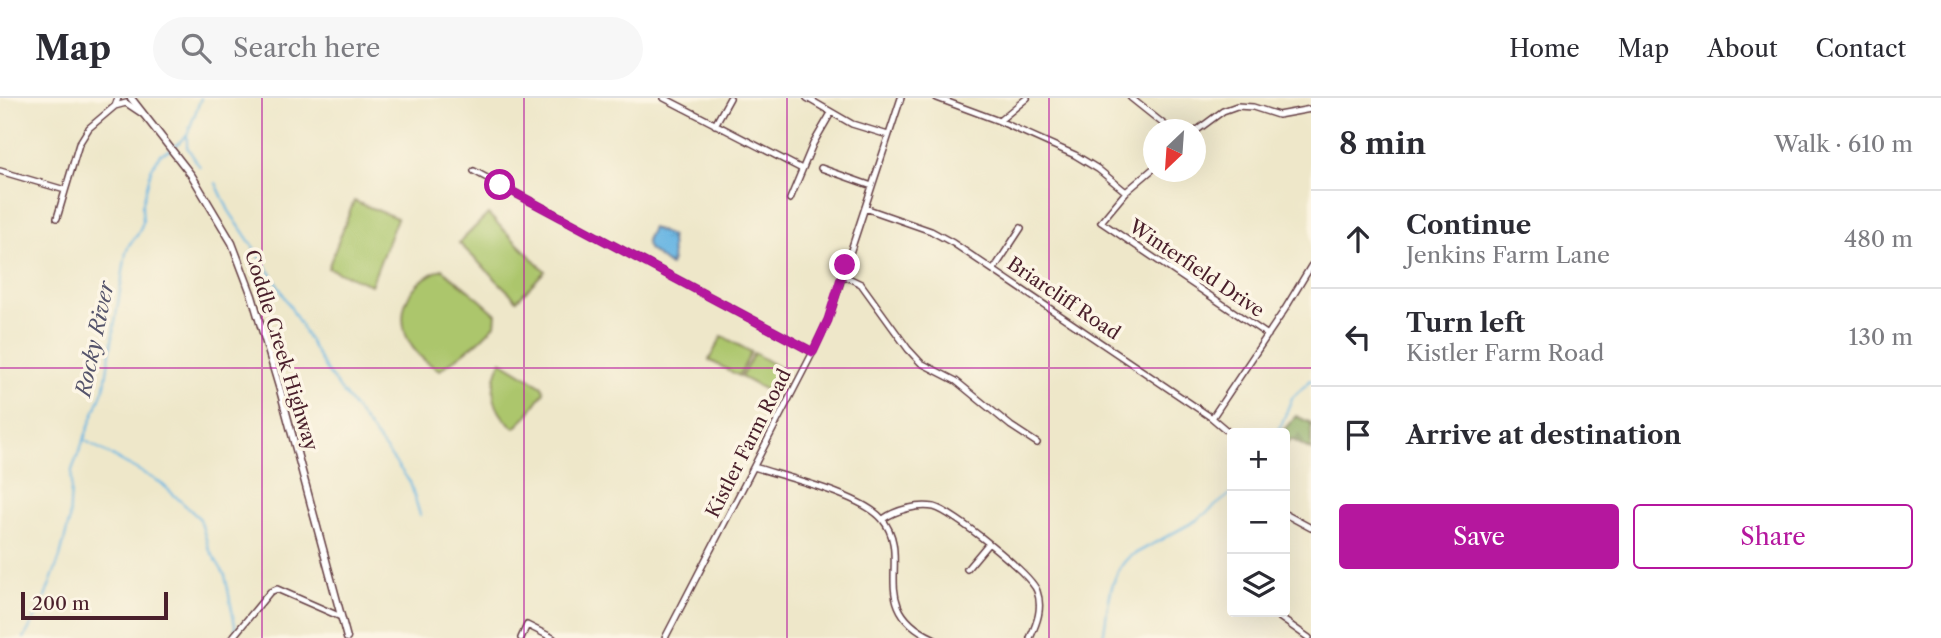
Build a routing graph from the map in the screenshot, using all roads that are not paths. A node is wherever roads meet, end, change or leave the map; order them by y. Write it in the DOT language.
graph roads {
  1 [pos="118,98"];
  2 [pos="131,98"];
  3 [pos="664,98"];
  4 [pos="730,98"];
  5 [pos="807,98"];
  6 [pos="901,98"];
  7 [pos="937,98"];
  8 [pos="1027,98"];
  9 [pos="1131,98"];
  10 [pos="115,106"];
  11 [pos="1311,109"];
  12 [pos="831,113"];
  13 [pos="145,116"];
  14 [pos="1157,119"];
  15 [pos="999,121"];
  16 [pos="1206,123"];
  17 [pos="715,125"];
  18 [pos="888,135"];
  19 [pos="821,168"];
  20 [pos="802,169"];
  21 [pos="0,171"];
  22 [pos="474,171"];
  23 [pos="1143,177"];
  24 [pos="872,186"];
  25 [pos="65,190"];
  26 [pos="1126,192"];
  27 [pos="790,199"];
  28 [pos="865,208"];
  29 [pos="57,218"];
  30 [pos="1021,228"];
  31 [pos="1311,266"];
  32 [pos="994,269"];
  33 [pos="842,275"];
  34 [pos="1268,335"];
  35 [pos="813,352"];
  36 [pos="1212,418"];
  37 [pos="1227,431"];
  38 [pos="1037,443"];
  39 [pos="754,467"];
  40 [pos="1290,517"];
  41 [pos="883,519"];
  42 [pos="1311,528"];
  43 [pos="988,544"];
  44 [pos="967,569"];
  45 [pos="341,617"];
  46 [pos="1279,617"];
  47 [pos="232,638"];
  48 [pos="347,638"];
  49 [pos="520,638"];
  50 [pos="553,638"];
  51 [pos="666,638"];
  52 [pos="933,638"];
  53 [pos="1030,638"];
  54 [pos="1309,638"];
  1 -- 10 [label="street"];
  2 -- 13 [label="main road, Coddle Creek Highway"];
  3 -- 17 [label="street"];
  4 -- 17 [label="street"];
  5 -- 12 [label="street"];
  6 -- 18 [label="street, Kistler Farm Road"];
  7 -- 15 [label="street"];
  8 -- 15 [label="street"];
  9 -- 14 [label="street"];
  10 -- 13 [label="street"];
  10 -- 25 [label="street"];
  11 -- 16 [label="street"];
  12 -- 18 [label="street"];
  12 -- 20 [label="street"];
  13 -- 45 [label="main road, Coddle Creek Highway"];
  15 -- 26 [label="street"];
  17 -- 20 [label="street"];
  18 -- 24 [label="street, Kistler Farm Road"];
  19 -- 24 [label="street"];
  20 -- 27 [label="street"];
  21 -- 25 [label="street"];
  22 -- 35 [label="street"];
  23 -- 26 [label="street, Winterfield Drive"];
  24 -- 28 [label="street, Kistler Farm Road"];
  25 -- 29 [label="street"];
  26 -- 34 [label="street, Winterfield Drive"];
  28 -- 32 [label="street, Briarcliff Road"];
  28 -- 33 [label="street, Kistler Farm Road"];
  30 -- 32 [label="street"];
  31 -- 34 [label="street"];
  32 -- 36 [label="street, Briarcliff Road"];
  33 -- 35 [label="street, Kistler Farm Road"];
  33 -- 38 [label="street"];
  34 -- 36 [label="street"];
  35 -- 39 [label="street, Kistler Farm Road"];
  36 -- 37 [label="street, Briarcliff Road"];
  39 -- 41 [label="street"];
  39 -- 51 [label="street, Kistler Farm Road"];
  40 -- 42 [label="street"];
  41 -- 43 [label="street"];
  41 -- 52 [label="street"];
  43 -- 44 [label="street"];
  43 -- 53 [label="street"];
  45 -- 47 [label="street"];
  45 -- 48 [label="main road, Coddle Creek Highway"];
  46 -- 54 [label="street"];
  49 -- 50 [label="street"];
}
